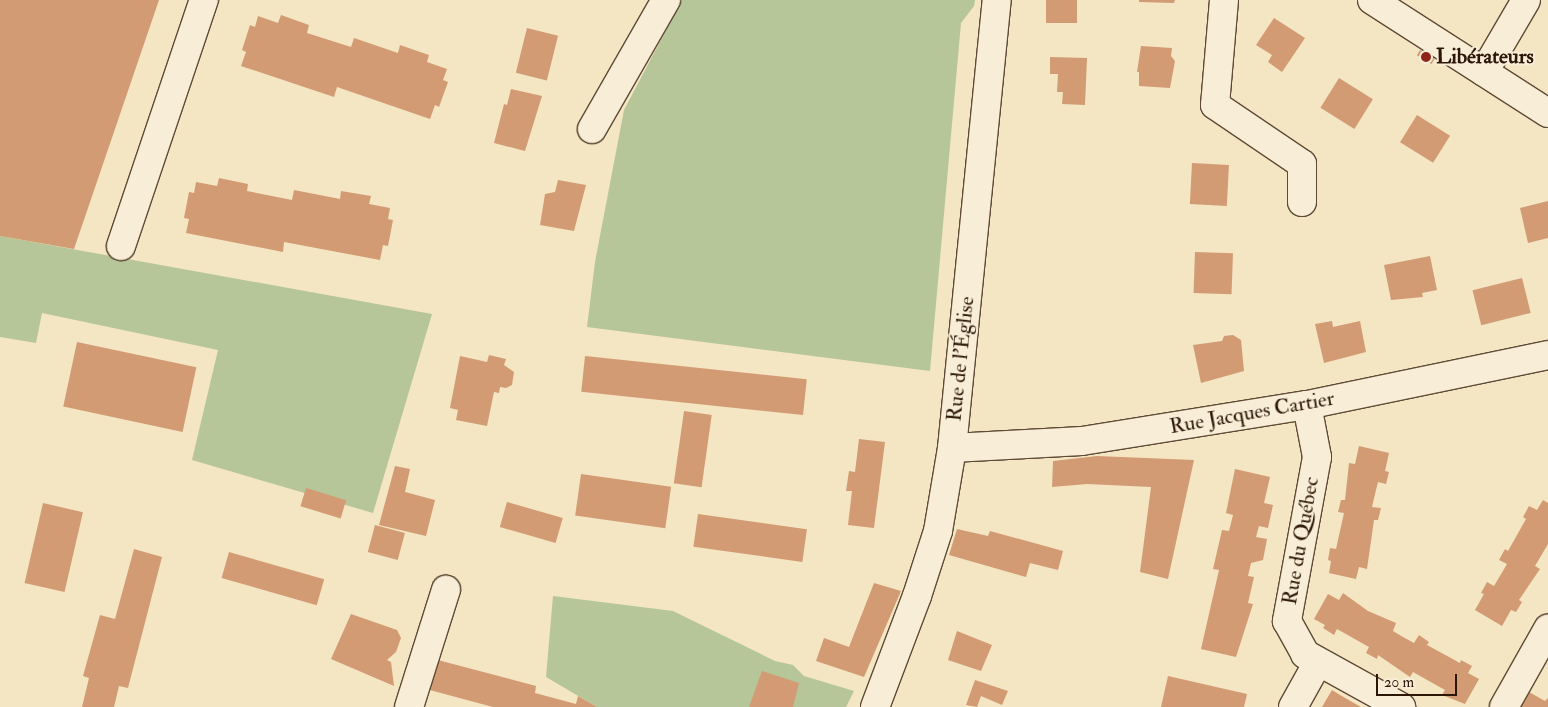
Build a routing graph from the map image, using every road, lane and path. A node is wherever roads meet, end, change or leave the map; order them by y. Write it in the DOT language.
graph roads {
  1 [pos="204,0"];
  2 [pos="666,0"];
  3 [pos="996,0"];
  4 [pos="1224,0"];
  5 [pos="1372,0"];
  6 [pos="1526,0"];
  7 [pos="1484,72"];
  8 [pos="1548,113"];
  9 [pos="592,129"];
  10 [pos="1302,202"];
  11 [pos="121,246"];
  12 [pos="1548,355"];
  13 [pos="1307,405"];
  14 [pos="952,448"];
  15 [pos="446,590"];
  16 [pos="1548,629"];
  17 [pos="1318,662"];
  18 [pos="409,707"];
  19 [pos="875,707"];
  20 [pos="1293,707"];
  21 [pos="1401,707"];
  22 [pos="1504,707"];
  1 -- 11 [label="street"];
  2 -- 9 [label="street"];
  3 -- 14 [label="street, Rue de l'Église"];
  4 -- 10 [label="street"];
  5 -- 7 [label="street"];
  6 -- 7 [label="street"];
  7 -- 8 [label="street"];
  12 -- 13 [label="street, Rue Jacques Cartier"];
  13 -- 14 [label="street, Rue Jacques Cartier"];
  13 -- 17 [label="street, Rue du Québec"];
  14 -- 19 [label="street, Rue de l'Église"];
  15 -- 18 [label="street"];
  16 -- 22 [label="street"];
  17 -- 20 [label="street"];
  17 -- 21 [label="street, Rue du Québec"];
}
